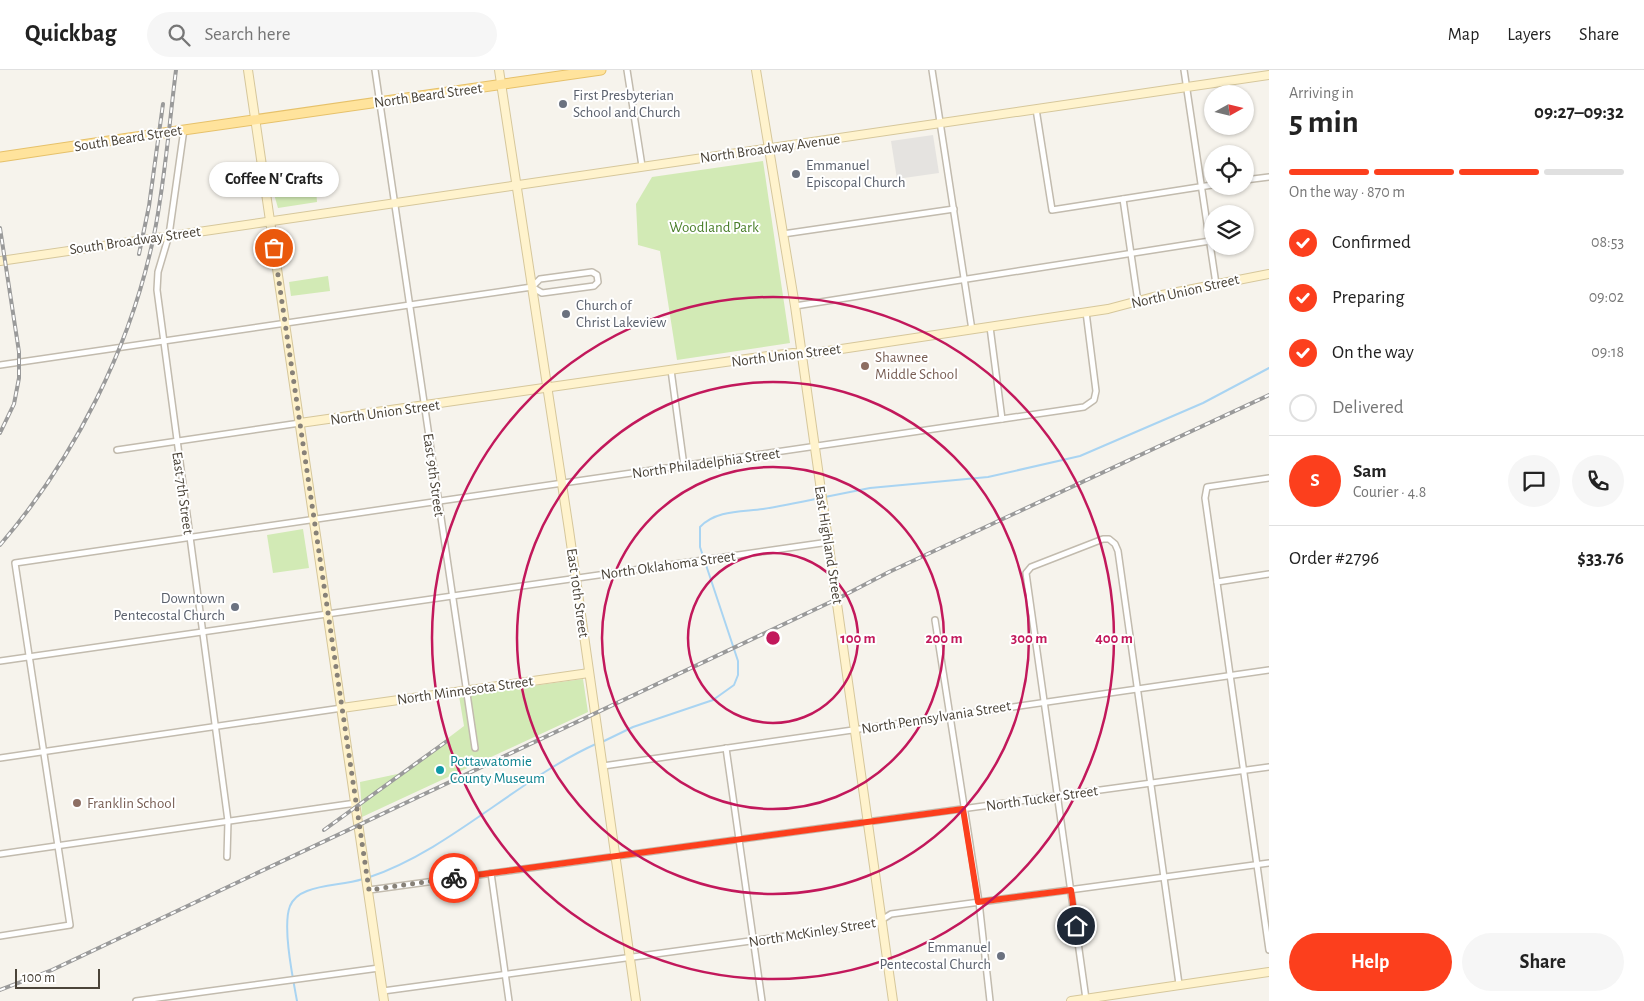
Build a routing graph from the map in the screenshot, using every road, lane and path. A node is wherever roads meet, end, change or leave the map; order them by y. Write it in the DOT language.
graph roads {
  1 [pos="248,70"];
  2 [pos="375,70"];
  3 [pos="499,70"];
  4 [pos="601,70"];
  5 [pos="627,70"];
  6 [pos="756,70"];
  7 [pos="932,70"];
  8 [pos="1184,70"];
  9 [pos="1269,75"];
  10 [pos="501,85"];
  11 [pos="1186,87"];
  12 [pos="380,102"];
  13 [pos="1036,109"];
  14 [pos="256,118"];
  15 [pos="940,123"];
  16 [pos="184,129"];
  17 [pos="769,148"];
  18 [pos="0,157"];
  19 [pos="642,166"];
  20 [pos="1269,177"];
  21 [pos="1254,179"];
  22 [pos="516,185"];
  23 [pos="1204,186"];
  24 [pos="1201,187"];
  25 [pos="1123,199"];
  26 [pos="394,203"];
  27 [pos="1204,205"];
  28 [pos="954,209"];
  29 [pos="271,221"];
  30 [pos="783,234"];
  31 [pos="169,235"];
  32 [pos="1204,242"];
  33 [pos="1131,254"];
  34 [pos="1212,255"];
  35 [pos="0,260"];
  36 [pos="1269,274"];
  37 [pos="965,280"];
  38 [pos="1216,284"];
  39 [pos="532,287"];
  40 [pos="1138,302"];
  41 [pos="410,305"];
  42 [pos="795,306"];
  43 [pos="1086,312"];
  44 [pos="286,323"];
  45 [pos="990,327"];
  46 [pos="972,330"];
  47 [pos="162,341"];
  48 [pos="801,353"];
  49 [pos="0,365"];
  50 [pos="672,370"];
  51 [pos="547,388"];
  52 [pos="425,406"];
  53 [pos="1002,420"];
  54 [pos="300,423"];
  55 [pos="176,441"];
  56 [pos="814,447"];
  57 [pos="117,450"];
  58 [pos="684,466"];
  59 [pos="1269,478"];
  60 [pos="562,484"];
  61 [pos="438,502"];
  62 [pos="314,520"];
  63 [pos="189,538"];
  64 [pos="829,542"];
  65 [pos="1269,574"];
  66 [pos="576,578"];
  67 [pos="1217,582"];
  68 [pos="452,596"];
  69 [pos="328,614"];
  70 [pos="935,620"];
  71 [pos="202,632"];
  72 [pos="29,657"];
  73 [pos="0,661"];
  74 [pos="1269,670"];
  75 [pos="589,673"];
  76 [pos="1230,676"];
  77 [pos="1137,687"];
  78 [pos="466,690"];
  79 [pos="1045,701"];
  80 [pos="342,708"];
  81 [pos="951,714"];
  82 [pos="216,727"];
  83 [pos="856,730"];
  84 [pos="475,748"];
  85 [pos="726,748"];
  86 [pos="43,751"];
  87 [pos="0,758"];
  88 [pos="603,766"];
  89 [pos="1269,767"];
  90 [pos="1244,770"];
  91 [pos="1152,784"];
  92 [pos="1057,796"];
  93 [pos="356,803"];
  94 [pos="963,809"];
  95 [pos="228,821"];
  96 [pos="868,821"];
  97 [pos="738,838"];
  98 [pos="57,845"];
  99 [pos="0,854"];
  100 [pos="615,856"];
  101 [pos="227,857"];
  102 [pos="1269,863"];
  103 [pos="1257,865"];
  104 [pos="491,873"];
  105 [pos="1166,877"];
  106 [pos="368,888"];
  107 [pos="1071,890"];
  108 [pos="978,902"];
  109 [pos="882,921"];
  110 [pos="0,936"];
  111 [pos="753,941"];
  112 [pos="1269,950"];
  113 [pos="630,958"];
  114 [pos="379,968"];
  115 [pos="1269,972"];
  116 [pos="505,975"];
  117 [pos="1180,984"];
  118 [pos="383,991"];
  119 [pos="1086,999"];
  120 [pos="136,1001"];
  121 [pos="384,1001"];
  122 [pos="509,1001"];
  123 [pos="636,1001"];
  124 [pos="762,1001"];
  125 [pos="894,1001"];
  126 [pos="990,1001"];
  127 [pos="1071,1001"];
  1 -- 14 [label="street"];
  2 -- 12 [label="street, East 9th Street"];
  3 -- 10 [label="street, East 10th Street"];
  4 -- 10 [label="main road, North Beard Street"];
  5 -- 19 [label="street"];
  6 -- 17 [label="street, East Highland Street"];
  7 -- 15 [label="street"];
  8 -- 11 [label="street"];
  9 -- 11 [label="street, North Broadway Avenue"];
  10 -- 12 [label="main road, North Beard Street"];
  10 -- 22 [label="street, East 10th Street"];
  11 -- 13 [label="street, North Broadway Avenue"];
  11 -- 24 [label="street"];
  12 -- 14 [label="main road, North Beard Street"];
  12 -- 26 [label="street, East 9th Street"];
  13 -- 15 [label="street, North Broadway Avenue"];
  13 -- 25 [label="street"];
  14 -- 16 [label="main road, South Beard Street"];
  14 -- 29 [label="street"];
  15 -- 17 [label="street, North Broadway Avenue"];
  15 -- 28 [label="street"];
  16 -- 18 [label="main road, South Beard Street"];
  16 -- 31 [label="street, East 7th Street"];
  17 -- 19 [label="street, North Broadway Avenue"];
  17 -- 30 [label="street, East Highland Street"];
  19 -- 22 [label="street, North Broadway Avenue"];
  20 -- 21 [label="street"];
  22 -- 26 [label="street, North Broadway Avenue"];
  22 -- 39 [label="street, East 10th Street"];
  23 -- 24 [label="street"];
  24 -- 25 [label="street"];
  24 -- 27 [label="street"];
  25 -- 33 [label="street"];
  26 -- 29 [label="street, North Broadway Avenue"];
  26 -- 41 [label="street, East 9th Street"];
  28 -- 30 [label="street"];
  28 -- 37 [label="street"];
  29 -- 31 [label="street, South Broadway Street"];
  29 -- 44 [label="street"];
  30 -- 42 [label="street, East Highland Street"];
  31 -- 35 [label="street, South Broadway Street"];
  31 -- 47 [label="street, East 7th Street"];
  32 -- 33 [label="street"];
  33 -- 37 [label="street"];
  33 -- 40 [label="street"];
  34 -- 38 [label="street"];
  36 -- 38 [label="street, North Union Street"];
  37 -- 42 [label="street"];
  37 -- 46 [label="street"];
  38 -- 40 [label="street, North Union Street"];
  39 -- 39 [label="street"];
  39 -- 41 [label="street"];
  39 -- 51 [label="street, East 10th Street"];
  40 -- 43 [label="street, North Union Street"];
  41 -- 44 [label="street"];
  41 -- 52 [label="street, East 9th Street"];
  42 -- 48 [label="street, East Highland Street"];
  43 -- 45 [label="street, North Union Street"];
  43 -- 53 [label="street, North Philadelphia Street"];
  44 -- 47 [label="street"];
  44 -- 54 [label="street"];
  45 -- 46 [label="street, North Union Street"];
  45 -- 53 [label="street"];
  46 -- 48 [label="street, North Union Street"];
  47 -- 49 [label="street"];
  47 -- 55 [label="street, East 7th Street"];
  48 -- 50 [label="street, North Union Street"];
  48 -- 56 [label="street, East Highland Street"];
  50 -- 51 [label="street, North Union Street"];
  50 -- 58 [label="street"];
  51 -- 52 [label="street, North Union Street"];
  51 -- 60 [label="street, East 10th Street"];
  52 -- 54 [label="street, North Union Street"];
  52 -- 61 [label="street, East 9th Street"];
  53 -- 56 [label="street, North Philadelphia Street"];
  54 -- 55 [label="street"];
  54 -- 62 [label="street"];
  55 -- 57 [label="street"];
  55 -- 63 [label="street, East 7th Street"];
  56 -- 58 [label="street, North Philadelphia Street"];
  56 -- 64 [label="street, East Highland Street"];
  58 -- 60 [label="street, North Philadelphia Street"];
  59 -- 67 [label="street"];
  60 -- 61 [label="street, North Philadelphia Street"];
  60 -- 66 [label="street, East 10th Street"];
  61 -- 62 [label="street, North Philadelphia Street"];
  61 -- 68 [label="street, East 9th Street"];
  62 -- 63 [label="street, North Philadelphia Street"];
  62 -- 69 [label="street"];
  63 -- 71 [label="street, East 7th Street"];
  63 -- 72 [label="street, North Philadelphia Street"];
  64 -- 66 [label="street, North Oklahoma Street"];
  64 -- 83 [label="street, East Highland Street"];
  65 -- 67 [label="street"];
  66 -- 68 [label="street, North Oklahoma Street"];
  66 -- 75 [label="street, East 10th Street"];
  67 -- 76 [label="street"];
  68 -- 69 [label="street, North Oklahoma Street"];
  68 -- 78 [label="street, East 9th Street"];
  69 -- 71 [label="street, North Oklahoma Street"];
  69 -- 80 [label="street"];
  70 -- 81 [label="street"];
  71 -- 72 [label="street, North Oklahoma Street"];
  71 -- 82 [label="street, East 7th Street"];
  72 -- 73 [label="street, North Oklahoma Street"];
  72 -- 86 [label="street"];
  74 -- 76 [label="street, North Pennsylvania Street"];
  75 -- 78 [label="street, North Minnesota Street"];
  75 -- 88 [label="street, East 10th Street"];
  76 -- 77 [label="street, North Pennsylvania Street"];
  76 -- 90 [label="street"];
  77 -- 79 [label="street, North Pennsylvania Street"];
  77 -- 79 [label="street"];
  77 -- 91 [label="street"];
  78 -- 80 [label="street, North Minnesota Street"];
  78 -- 84 [label="street, East 9th Street"];
  79 -- 81 [label="street, North Pennsylvania Street"];
  79 -- 92 [label="street"];
  80 -- 82 [label="street"];
  80 -- 93 [label="street"];
  81 -- 83 [label="street, North Pennsylvania Street"];
  81 -- 94 [label="street"];
  82 -- 86 [label="street"];
  82 -- 95 [label="street, East 7th Street"];
  83 -- 85 [label="street, North Pennsylvania Street"];
  83 -- 96 [label="street, East Highland Street"];
  85 -- 88 [label="street, North Pennsylvania Street"];
  85 -- 97 [label="street"];
  86 -- 87 [label="street"];
  86 -- 98 [label="street"];
  88 -- 100 [label="street, East 10th Street"];
  89 -- 90 [label="street, North Tucker Street"];
  90 -- 91 [label="street, North Tucker Street"];
  90 -- 103 [label="street"];
  91 -- 92 [label="street, North Tucker Street"];
  91 -- 105 [label="street"];
  92 -- 94 [label="street, North Tucker Street"];
  92 -- 107 [label="street"];
  93 -- 95 [label="street"];
  93 -- 106 [label="street"];
  94 -- 96 [label="street, North Tucker Street"];
  94 -- 108 [label="street"];
  95 -- 98 [label="street"];
  95 -- 101 [label="street, East 7th Street"];
  96 -- 97 [label="street, North Tucker Street"];
  96 -- 109 [label="street, East Highland Street"];
  97 -- 100 [label="street, North Tucker Street"];
  97 -- 111 [label="street"];
  98 -- 99 [label="street"];
  98 -- 110 [label="street"];
  100 -- 104 [label="street, North Tucker Street"];
  100 -- 113 [label="street, East 10th Street"];
  102 -- 103 [label="street, North McKinley Street"];
  103 -- 105 [label="street, North McKinley Street"];
  103 -- 112 [label="street"];
  104 -- 106 [label="street, North Tucker Street"];
  104 -- 116 [label="street"];
  105 -- 107 [label="street, North McKinley Street"];
  105 -- 117 [label="street"];
  106 -- 114 [label="street"];
  107 -- 108 [label="street, North McKinley Street"];
  107 -- 119 [label="street"];
  108 -- 109 [label="street, North McKinley Street"];
  108 -- 126 [label="street"];
  109 -- 111 [label="street, North McKinley Street"];
  109 -- 125 [label="street, East Highland Street"];
  111 -- 113 [label="street, North McKinley Street"];
  111 -- 124 [label="street"];
  113 -- 116 [label="street, North McKinley Street"];
  113 -- 123 [label="street, East 10th Street"];
  114 -- 118 [label="street"];
  114 -- 120 [label="street"];
  115 -- 117 [label="street"];
  116 -- 118 [label="street, North McKinley Street"];
  116 -- 122 [label="street"];
  117 -- 119 [label="street"];
  118 -- 121 [label="street"];
  119 -- 127 [label="street"];
}
